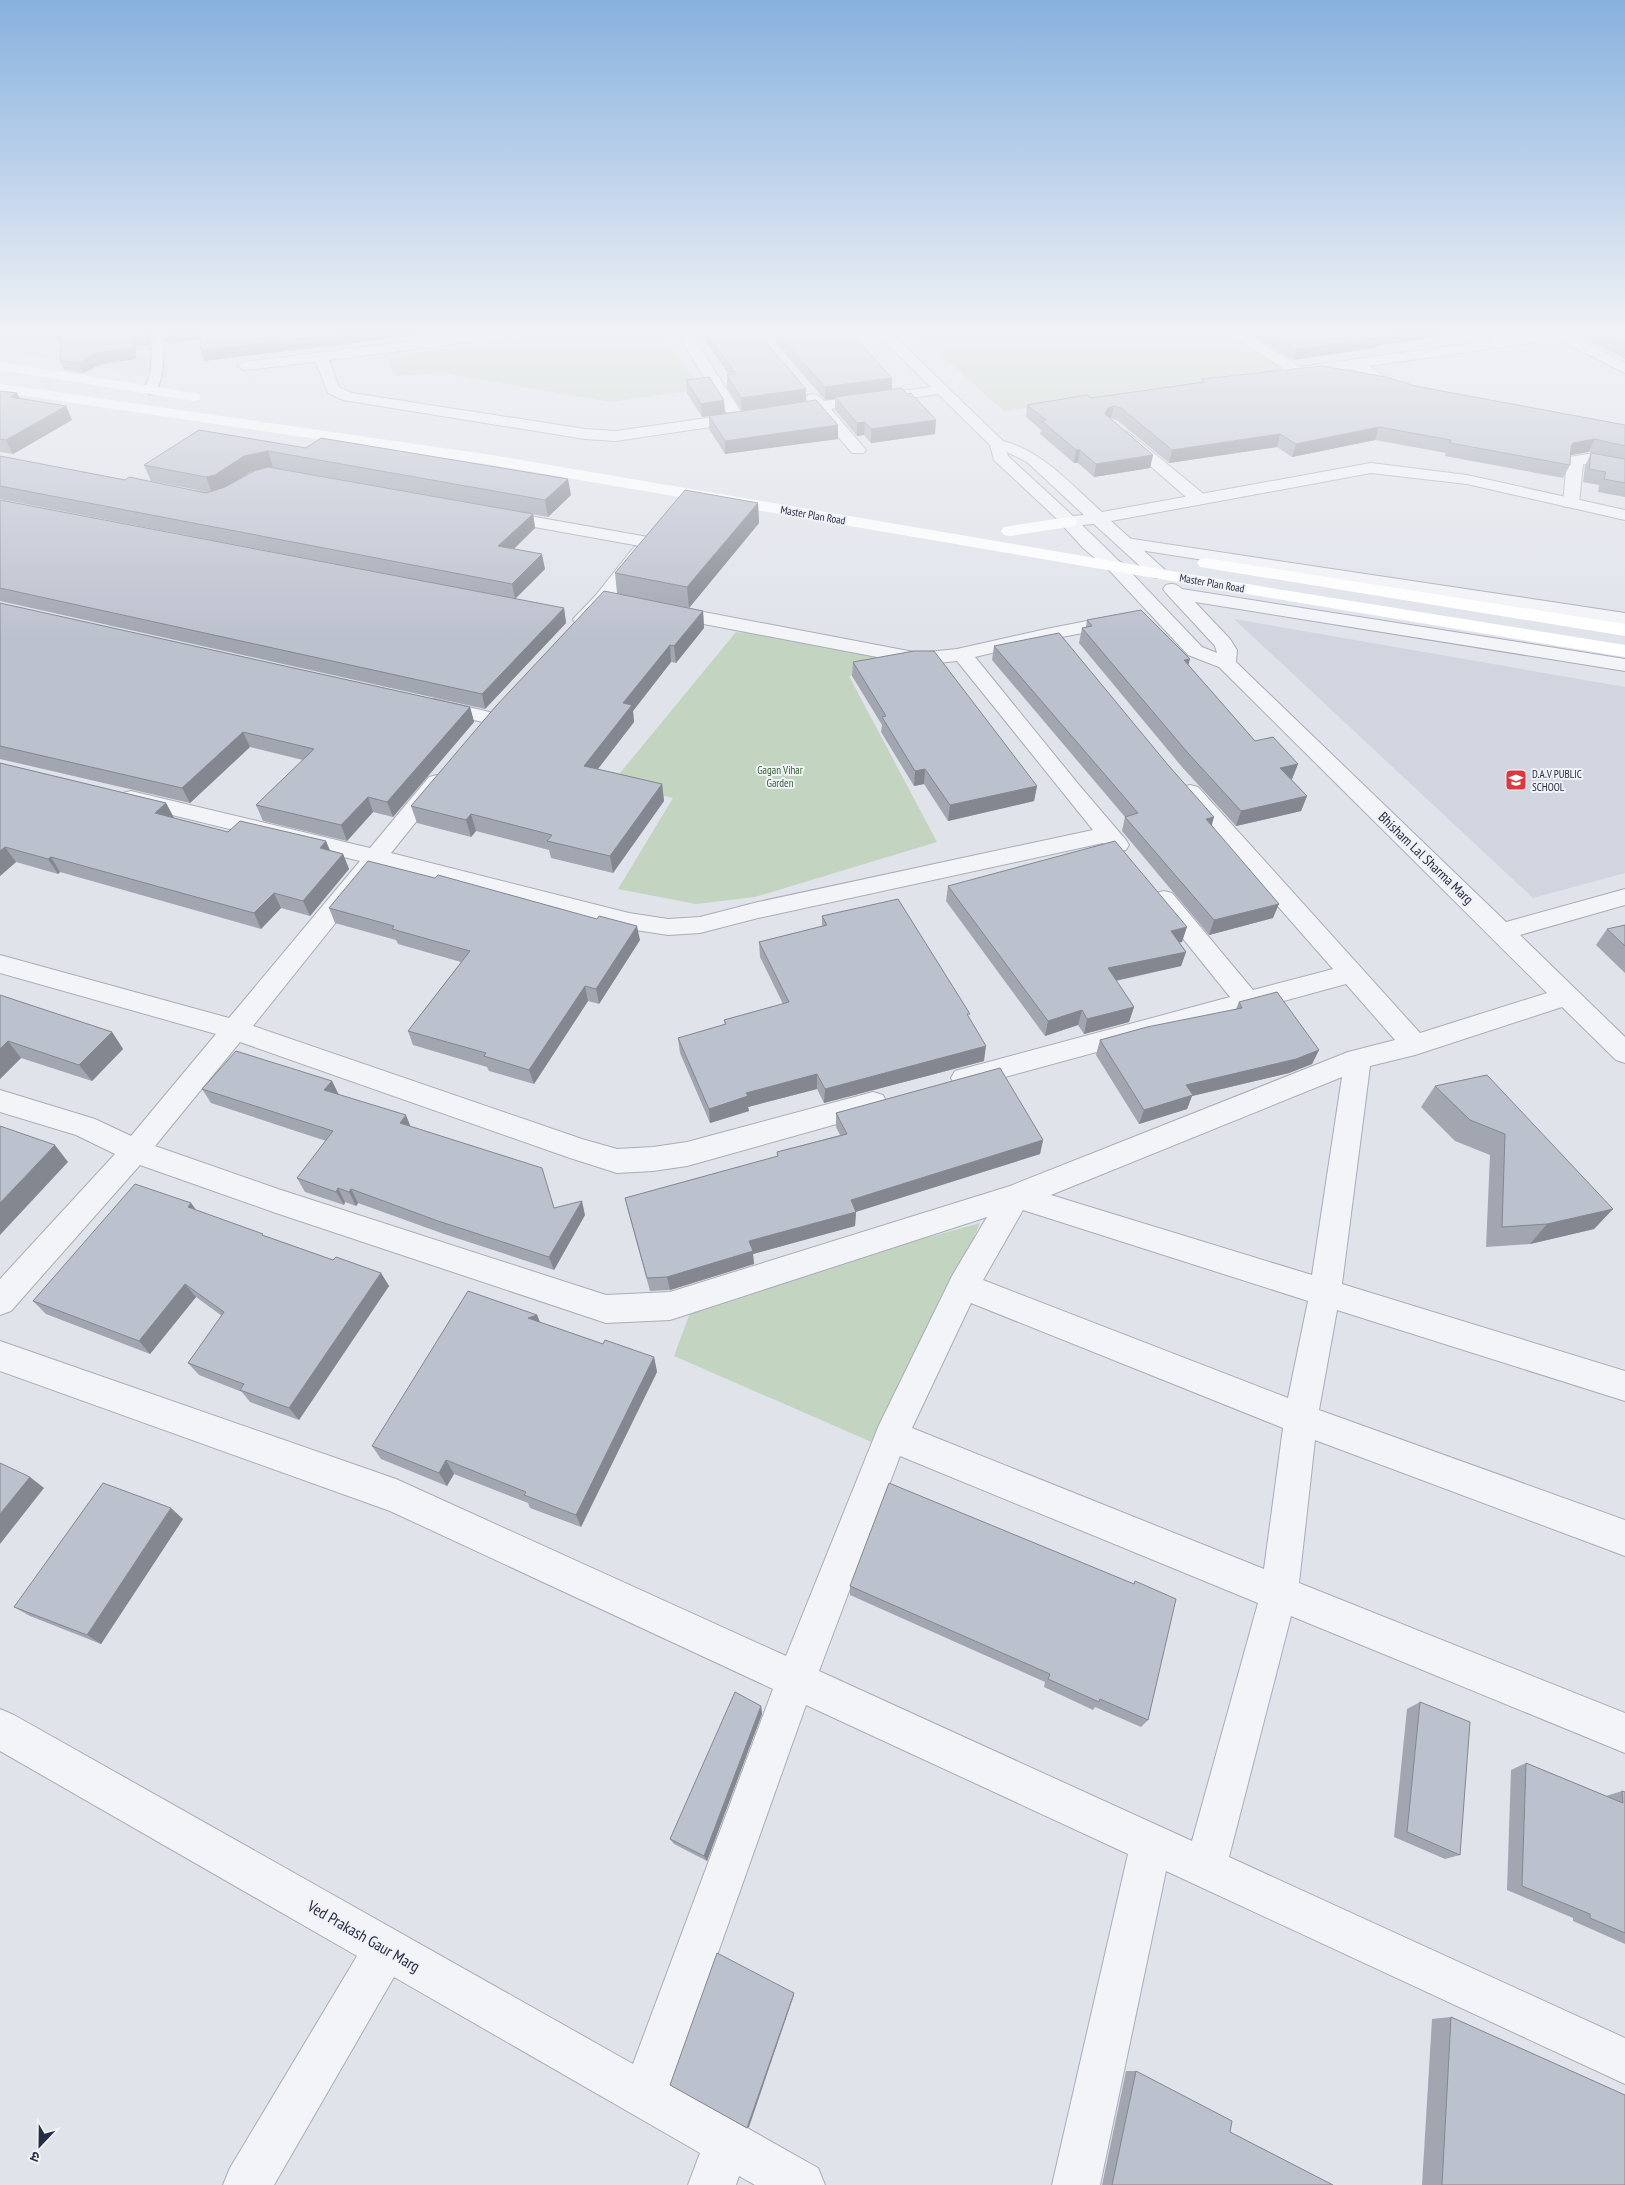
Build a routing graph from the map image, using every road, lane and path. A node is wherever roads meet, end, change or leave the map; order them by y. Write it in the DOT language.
graph roads {
  1 [pos="314,434"];
  2 [pos="421,434"];
  3 [pos="585,434"];
  4 [pos="629,434"];
  5 [pos="844,434"];
  6 [pos="987,434"];
  7 [pos="1123,434"];
  8 [pos="998,444"];
  9 [pos="858,450"];
  10 [pos="1625,466"];
  11 [pos="656,472"];
  12 [pos="1199,499"];
  13 [pos="1571,503"];
  14 [pos="484,513"];
  15 [pos="1625,515"];
  16 [pos="1099,518"];
  17 [pos="1069,522"];
  18 [pos="664,524"];
  19 [pos="992,528"];
  20 [pos="1010,531"];
  21 [pos="648,542"];
  22 [pos="1089,544"];
  23 [pos="1130,547"];
  24 [pos="1115,566"];
  25 [pos="1158,573"];
  26 [pos="1177,594"];
  27 [pos="650,608"];
  28 [pos="1158,613"];
  29 [pos="1625,619"];
  30 [pos="572,622"];
  31 [pos="1625,630"];
  32 [pos="1057,632"];
  33 [pos="1625,651"];
  34 [pos="962,654"];
  35 [pos="1076,654"];
  36 [pos="1226,663"];
  37 [pos="1625,665"];
  38 [pos="417,701"];
  39 [pos="473,740"];
  40 [pos="454,762"];
  41 [pos="1173,773"];
  42 [pos="114,794"];
  43 [pos="1110,834"];
  44 [pos="374,858"];
  45 [pos="1625,897"];
  46 [pos="1502,932"];
  47 [pos="0,964"];
  48 [pos="1351,973"];
  49 [pos="1567,996"];
  50 [pos="1247,1000"];
  51 [pos="233,1029"];
  52 [pos="1415,1044"];
  53 [pos="1625,1054"];
  54 [pos="1358,1059"];
  55 [pos="943,1084"];
  56 [pos="896,1097"];
  57 [pos="0,1101"];
  58 [pos="134,1151"];
  59 [pos="1016,1196"];
  60 [pos="963,1286"];
  61 [pos="1325,1291"];
  62 [pos="0,1300"];
  63 [pos="0,1356"];
  64 [pos="1625,1386"];
  65 [pos="1301,1419"];
  66 [pos="891,1436"];
  67 [pos="1625,1538"];
  68 [pos="1279,1593"];
  69 [pos="796,1680"];
  70 [pos="0,1729"];
  71 [pos="1625,1733"];
  72 [pos="1152,1844"];
  73 [pos="1205,1869"];
  74 [pos="386,1949"];
  75 [pos="1625,2061"];
  76 [pos="644,2095"];
  77 [pos="727,2142"];
  78 [pos="247,2185"];
  79 [pos="712,2185"];
  80 [pos="802,2185"];
  81 [pos="1076,2185"];
  1 -- 24 [label="main road, Master Plan Road"];
  2 -- 11 [label="main road"];
  3 -- 4 [label="street"];
  5 -- 9 [label="street"];
  6 -- 8 [label="street"];
  7 -- 12 [label="street"];
  8 -- 16 [label="street"];
  8 -- 17 [label="street, Bhisham Lal Sharma Marg"];
  10 -- 13 [label="street"];
  12 -- 13 [label="street"];
  12 -- 16 [label="street"];
  13 -- 15 [label="street"];
  14 -- 21 [label="street"];
  16 -- 17 [label="street"];
  16 -- 23 [label="street"];
  17 -- 20 [label="main road"];
  17 -- 22 [label="street, Bhisham Lal Sharma Marg"];
  18 -- 21 [label="street"];
  19 -- 20 [label="main road, Master Plan Road"];
  20 -- 22 [label="main road, Master Plan Road"];
  21 -- 30 [label="street"];
  22 -- 23 [label="main road, Master Plan Road"];
  22 -- 24 [label="street, Bhisham Lal Sharma Marg"];
  23 -- 25 [label="street"];
  23 -- 29 [label="street"];
  23 -- 31 [label="main road, Master Plan Road"];
  24 -- 25 [label="main road, Master Plan Road"];
  24 -- 28 [label="street, Bhisham Lal Sharma Marg"];
  25 -- 26 [label="street"];
  25 -- 33 [label="main road, Master Plan Road"];
  26 -- 36 [label="street"];
  26 -- 37 [label="street"];
  27 -- 34 [label="street"];
  28 -- 32 [label="street"];
  28 -- 36 [label="street, Bhisham Lal Sharma Marg"];
  32 -- 34 [label="street"];
  32 -- 35 [label="street"];
  34 -- 43 [label="street"];
  36 -- 46 [label="street, Bhisham Lal Sharma Marg"];
  38 -- 39 [label="street"];
  40 -- 44 [label="street"];
  41 -- 48 [label="street"];
  42 -- 44 [label="street"];
  43 -- 44 [label="street"];
  43 -- 50 [label="street"];
  44 -- 51 [label="street"];
  45 -- 46 [label="street"];
  46 -- 49 [label="street, Bhisham Lal Sharma Marg"];
  47 -- 51 [label="street"];
  48 -- 50 [label="street"];
  48 -- 52 [label="street"];
  49 -- 52 [label="street"];
  49 -- 53 [label="street, Bhisham Lal Sharma Marg"];
  50 -- 55 [label="street"];
  51 -- 56 [label="street"];
  51 -- 58 [label="street"];
  52 -- 54 [label="street"];
  54 -- 59 [label="street"];
  54 -- 61 [label="street"];
  57 -- 58 [label="street"];
  58 -- 59 [label="street"];
  58 -- 62 [label="street"];
  59 -- 60 [label="street"];
  59 -- 61 [label="street"];
  60 -- 65 [label="street"];
  60 -- 66 [label="street"];
  61 -- 64 [label="street"];
  61 -- 65 [label="street"];
  63 -- 69 [label="street"];
  65 -- 67 [label="street"];
  65 -- 68 [label="street"];
  66 -- 68 [label="street"];
  66 -- 69 [label="street"];
  68 -- 71 [label="street"];
  68 -- 73 [label="street"];
  69 -- 72 [label="street"];
  69 -- 76 [label="street"];
  70 -- 74 [label="street, Ved Prakash Gaur Marg"];
  72 -- 73 [label="street"];
  72 -- 81 [label="street"];
  73 -- 75 [label="street"];
  74 -- 76 [label="street, Ved Prakash Gaur Marg"];
  74 -- 78 [label="street"];
  76 -- 77 [label="street, Ved Prakash Gaur Marg"];
  77 -- 79 [label="street"];
  77 -- 80 [label="street, Ved Prakash Gaur Marg"];
}
